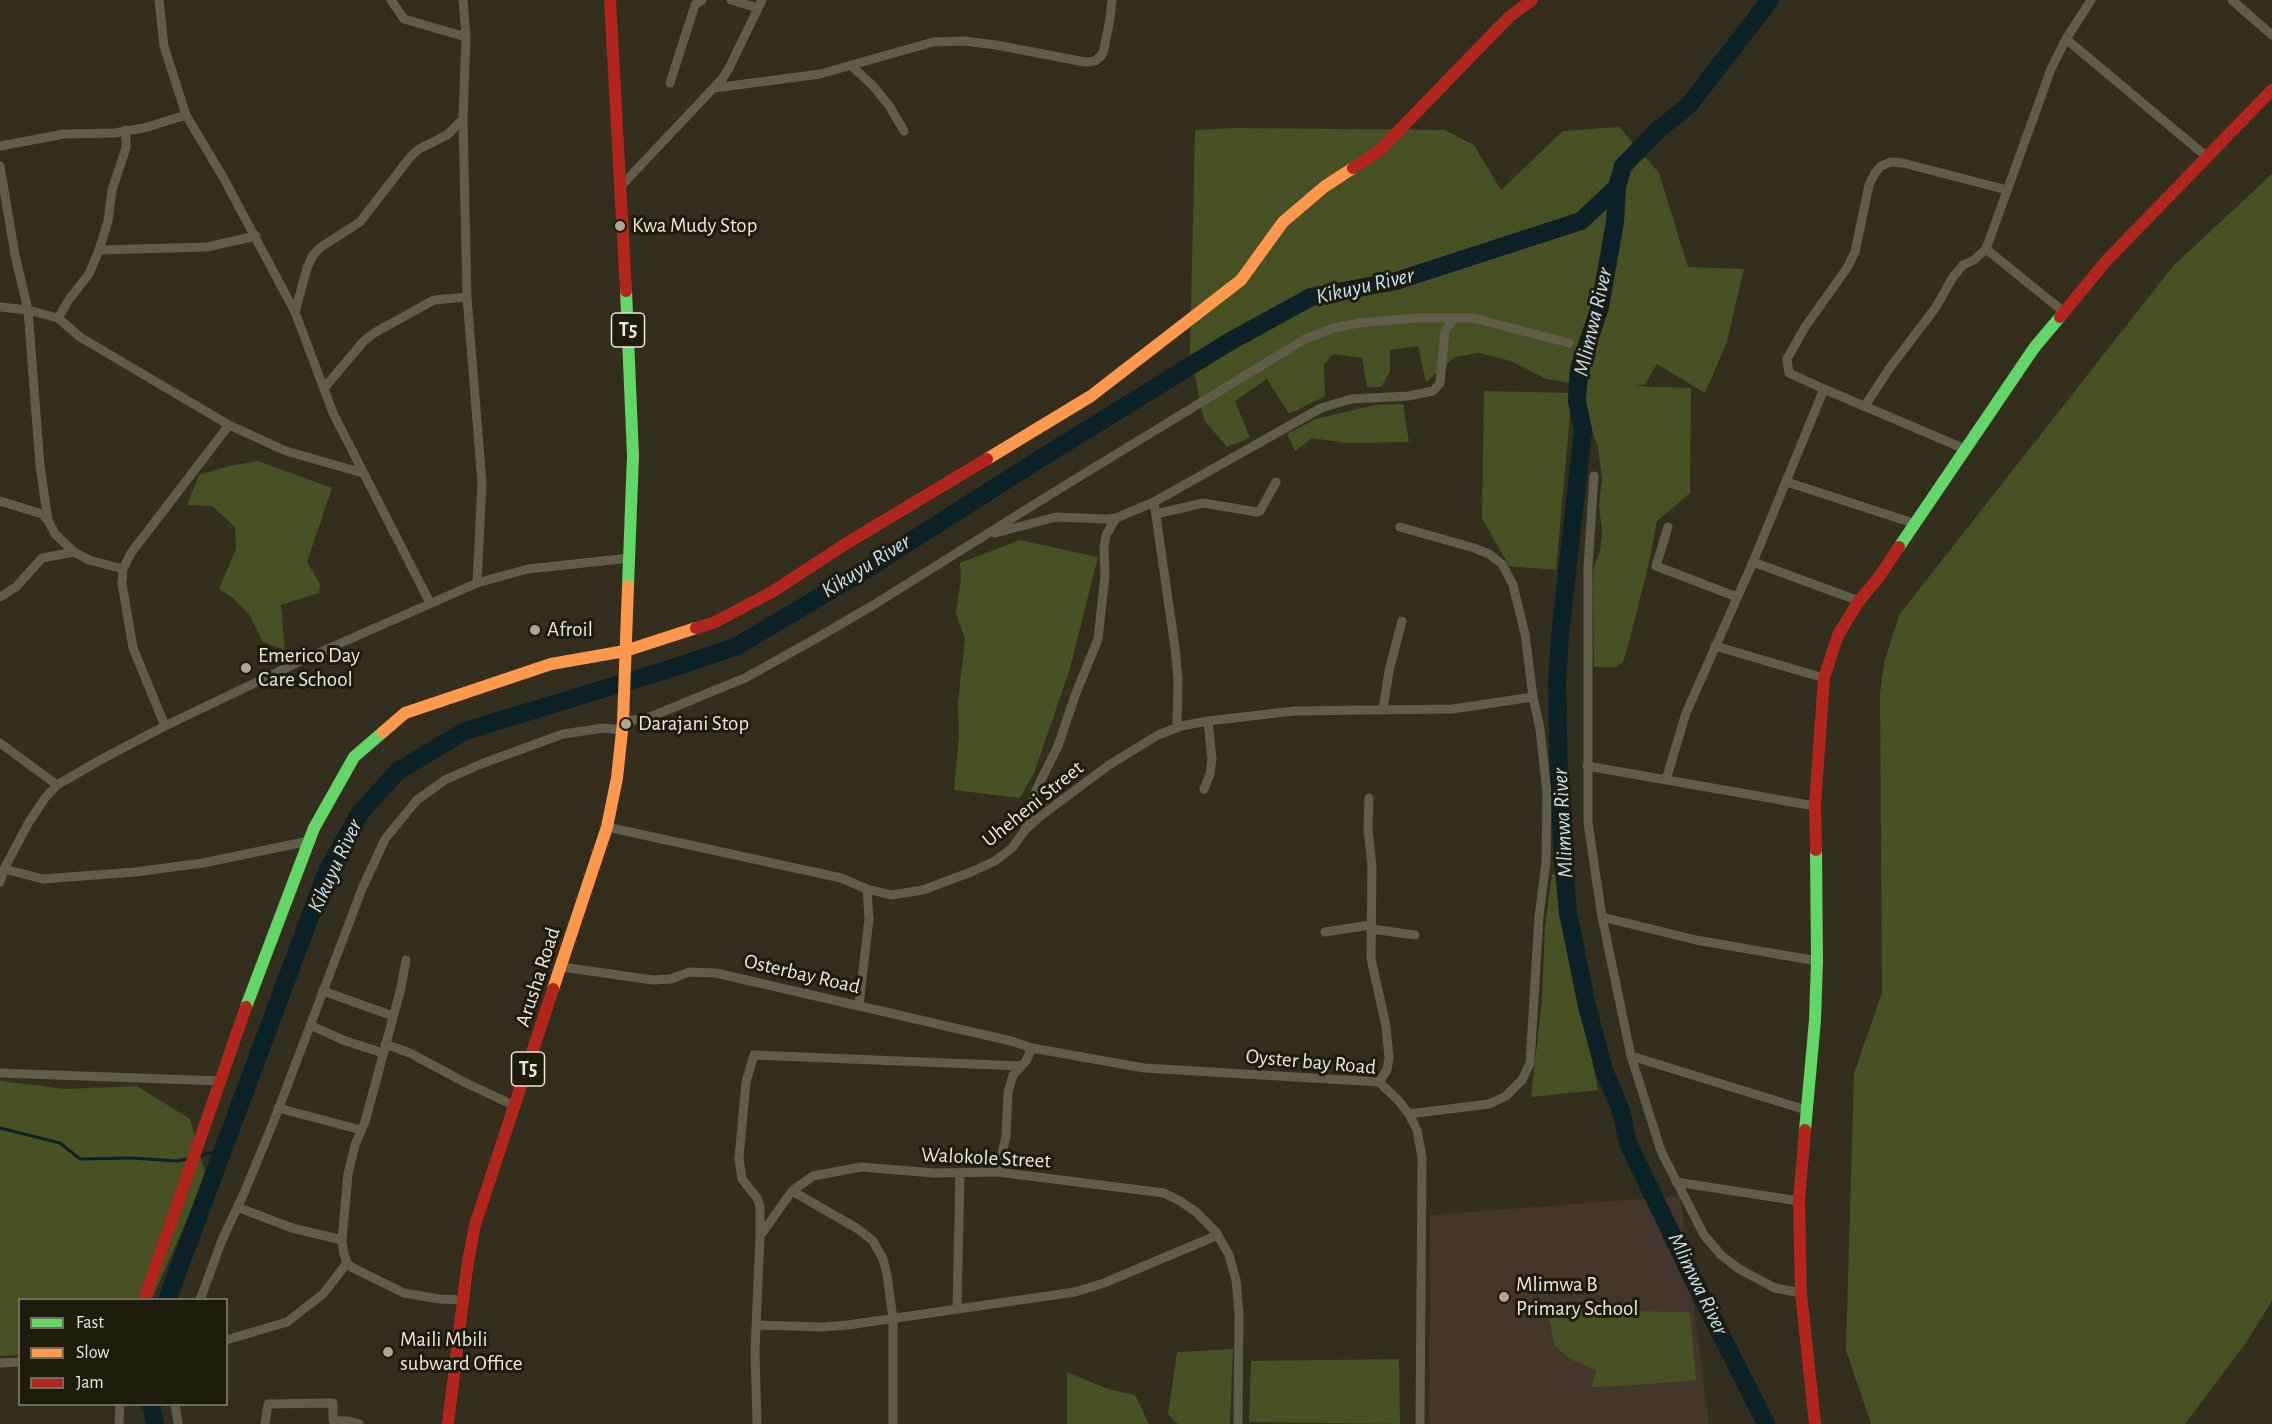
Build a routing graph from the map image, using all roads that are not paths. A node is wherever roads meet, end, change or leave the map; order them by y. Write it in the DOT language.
graph roads {
  1 [pos="159,0"];
  2 [pos="391,0"];
  3 [pos="463,0"];
  4 [pos="610,0"];
  5 [pos="702,0"];
  6 [pos="731,0"];
  7 [pos="1112,0"];
  8 [pos="1532,0"];
  9 [pos="2091,0"];
  10 [pos="2232,0"];
  11 [pos="760,4"];
  12 [pos="2272,35"];
  13 [pos="466,37"];
  14 [pos="2066,39"];
  15 [pos="852,66"];
  16 [pos="670,83"];
  17 [pos="714,88"];
  18 [pos="2272,90"];
  19 [pos="186,115"];
  20 [pos="463,119"];
  21 [pos="126,130"];
  22 [pos="904,131"];
  23 [pos="0,146"];
  24 [pos="2208,157"];
  25 [pos="0,166"];
  26 [pos="621,186"];
  27 [pos="2007,190"];
  28 [pos="256,236"];
  29 [pos="1986,249"];
  30 [pos="99,250"];
  31 [pos="467,297"];
  32 [pos="0,307"];
  33 [pos="28,310"];
  34 [pos="295,312"];
  35 [pos="2064,312"];
  36 [pos="58,318"];
  37 [pos="1454,318"];
  38 [pos="1569,343"];
  39 [pos="325,387"];
  40 [pos="1824,389"];
  41 [pos="1865,406"];
  42 [pos="229,425"];
  43 [pos="1965,448"];
  44 [pos="363,473"];
  45 [pos="1594,476"];
  46 [pos="1276,482"];
  47 [pos="1787,482"];
  48 [pos="0,501"];
  49 [pos="1154,502"];
  50 [pos="1156,513"];
  51 [pos="1116,518"];
  52 [pos="48,520"];
  53 [pos="1916,524"];
  54 [pos="1400,527"];
  55 [pos="1668,527"];
  56 [pos="985,536"];
  57 [pos="74,552"];
  58 [pos="630,558"];
  59 [pos="1753,562"];
  60 [pos="123,569"];
  61 [pos="477,583"];
  62 [pos="0,597"];
  63 [pos="1737,597"];
  64 [pos="1859,601"];
  65 [pos="430,603"];
  66 [pos="1402,621"];
  67 [pos="1715,646"];
  68 [pos="624,656"];
  69 [pos="1824,678"];
  70 [pos="1533,697"];
  71 [pos="1383,709"];
  72 [pos="1208,721"];
  73 [pos="623,723"];
  74 [pos="165,726"];
  75 [pos="1177,728"];
  76 [pos="0,743"];
  77 [pos="1587,766"];
  78 [pos="1666,780"];
  79 [pos="57,785"];
  80 [pos="1203,789"];
  81 [pos="1369,798"];
  82 [pos="1815,806"];
  83 [pos="607,826"];
  84 [pos="1025,830"];
  85 [pos="309,841"];
  86 [pos="5,857"];
  87 [pos="4,869"];
  88 [pos="0,882"];
  89 [pos="867,889"];
  90 [pos="1602,917"];
  91 [pos="1370,927"];
  92 [pos="1325,932"];
  93 [pos="1415,935"];
  94 [pos="406,960"];
  95 [pos="1817,961"];
  96 [pos="562,967"];
  97 [pos="323,991"];
  98 [pos="859,1005"];
  99 [pos="393,1016"];
  100 [pos="310,1024"];
  101 [pos="384,1048"];
  102 [pos="1032,1048"];
  103 [pos="1632,1056"];
  104 [pos="1022,1066"];
  105 [pos="0,1073"];
  106 [pos="221,1081"];
  107 [pos="1379,1082"];
  108 [pos="515,1106"];
  109 [pos="278,1108"];
  110 [pos="1806,1110"];
  111 [pos="1409,1114"];
  112 [pos="361,1130"];
  113 [pos="998,1172"];
  114 [pos="960,1173"];
  115 [pos="1676,1182"];
  116 [pos="792,1191"];
  117 [pos="1799,1201"];
  118 [pos="237,1207"];
  119 [pos="1218,1235"];
  120 [pos="760,1236"];
  121 [pos="342,1240"];
  122 [pos="347,1263"];
  123 [pos="1801,1293"];
  124 [pos="144,1298"];
  125 [pos="200,1298"];
  126 [pos="464,1300"];
  127 [pos="957,1308"];
  128 [pos="892,1319"];
  129 [pos="756,1325"];
  130 [pos="228,1339"];
  131 [pos="18,1362"];
  132 [pos="0,1363"];
  133 [pos="120,1406"];
  134 [pos="175,1406"];
  135 [pos="119,1424"];
  136 [pos="178,1424"];
  137 [pos="265,1424"];
  138 [pos="359,1424"];
  139 [pos="448,1424"];
  140 [pos="757,1424"];
  141 [pos="893,1424"];
  142 [pos="1238,1424"];
  143 [pos="1420,1424"];
  144 [pos="1815,1424"];
  1 -- 19 [label="street"];
  2 -- 13 [label="street"];
  3 -- 13 [label="street"];
  4 -- 26 [label="main road, T5"];
  5 -- 16 [label="street"];
  6 -- 11 [label="street"];
  7 -- 15 [label="street"];
  8 -- 68 [label="main road"];
  9 -- 14 [label="street"];
  10 -- 12 [label="street"];
  11 -- 17 [label="street"];
  13 -- 20 [label="street"];
  14 -- 24 [label="street"];
  14 -- 27 [label="street"];
  15 -- 17 [label="street"];
  15 -- 22 [label="street"];
  17 -- 26 [label="street"];
  18 -- 24 [label="main road"];
  19 -- 21 [label="street"];
  19 -- 28 [label="street"];
  20 -- 31 [label="street"];
  20 -- 34 [label="street"];
  21 -- 23 [label="street"];
  21 -- 30 [label="street"];
  24 -- 35 [label="main road"];
  25 -- 33 [label="street"];
  26 -- 58 [label="main road, T5"];
  27 -- 29 [label="street"];
  27 -- 40 [label="street"];
  28 -- 30 [label="street"];
  28 -- 34 [label="street"];
  29 -- 35 [label="street"];
  29 -- 41 [label="street"];
  30 -- 36 [label="street"];
  31 -- 39 [label="street"];
  31 -- 61 [label="street"];
  32 -- 33 [label="street"];
  33 -- 36 [label="street"];
  33 -- 52 [label="street"];
  34 -- 39 [label="street"];
  35 -- 43 [label="main road"];
  36 -- 42 [label="street"];
  37 -- 38 [label="street"];
  37 -- 49 [label="street"];
  37 -- 56 [label="street"];
  39 -- 44 [label="street"];
  40 -- 41 [label="street"];
  40 -- 47 [label="street"];
  41 -- 43 [label="street"];
  42 -- 44 [label="street"];
  42 -- 60 [label="street"];
  43 -- 53 [label="main road"];
  44 -- 65 [label="street"];
  45 -- 77 [label="street"];
  46 -- 50 [label="street"];
  47 -- 53 [label="street"];
  47 -- 59 [label="street"];
  48 -- 52 [label="street"];
  49 -- 50 [label="street"];
  49 -- 51 [label="street"];
  50 -- 75 [label="street"];
  51 -- 56 [label="street"];
  51 -- 84 [label="street"];
  52 -- 57 [label="street"];
  53 -- 64 [label="main road"];
  54 -- 70 [label="street"];
  55 -- 63 [label="street"];
  56 -- 73 [label="street"];
  57 -- 60 [label="street"];
  57 -- 62 [label="street"];
  58 -- 61 [label="street"];
  58 -- 68 [label="main road, T5"];
  59 -- 63 [label="street"];
  59 -- 64 [label="street"];
  60 -- 74 [label="street"];
  61 -- 65 [label="street"];
  63 -- 67 [label="street"];
  64 -- 69 [label="main road"];
  65 -- 74 [label="street"];
  66 -- 71 [label="street"];
  67 -- 69 [label="street"];
  67 -- 78 [label="street"];
  68 -- 73 [label="main road, T5"];
  68 -- 85 [label="main road"];
  69 -- 82 [label="main road"];
  70 -- 71 [label="street, Uheheni Street"];
  70 -- 111 [label="street"];
  71 -- 72 [label="street, Uheheni Street"];
  72 -- 75 [label="street, Uheheni Street"];
  72 -- 80 [label="street"];
  73 -- 83 [label="main road, Arusha Road / T5"];
  73 -- 97 [label="street"];
  74 -- 79 [label="street"];
  75 -- 84 [label="street, Uheheni Street"];
  76 -- 79 [label="street"];
  77 -- 78 [label="street"];
  77 -- 90 [label="street"];
  78 -- 82 [label="street"];
  79 -- 86 [label="street"];
  81 -- 91 [label="street"];
  82 -- 95 [label="main road"];
  83 -- 89 [label="street, Uheheni Street"];
  83 -- 96 [label="main road, Arusha Road / T5"];
  84 -- 89 [label="street, Uheheni Street"];
  85 -- 87 [label="street"];
  85 -- 106 [label="main road"];
  86 -- 87 [label="street"];
  87 -- 88 [label="street"];
  89 -- 98 [label="street"];
  90 -- 95 [label="street"];
  90 -- 103 [label="street"];
  91 -- 92 [label="street"];
  91 -- 93 [label="street"];
  91 -- 107 [label="street"];
  94 -- 99 [label="street"];
  95 -- 110 [label="main road"];
  96 -- 98 [label="street, Osterbay Road"];
  96 -- 108 [label="main road, Arusha Road / T5"];
  97 -- 99 [label="street"];
  97 -- 100 [label="street"];
  98 -- 102 [label="street, Osterbay Road"];
  99 -- 101 [label="street"];
  100 -- 101 [label="street"];
  100 -- 109 [label="street"];
  101 -- 108 [label="street"];
  101 -- 112 [label="street"];
  102 -- 104 [label="street"];
  102 -- 107 [label="street, Oyster bay Road"];
  103 -- 110 [label="street"];
  103 -- 115 [label="street"];
  104 -- 113 [label="street"];
  104 -- 120 [label="street"];
  105 -- 106 [label="street"];
  106 -- 124 [label="main road"];
  107 -- 111 [label="street, Oyster bay Road"];
  108 -- 126 [label="main road, Arusha Road / T5"];
  109 -- 112 [label="street"];
  109 -- 118 [label="street"];
  110 -- 117 [label="main road"];
  111 -- 143 [label="street, Oyster bay Road"];
  112 -- 121 [label="street"];
  113 -- 114 [label="street, Walokole Street"];
  113 -- 119 [label="street, Walokole Street"];
  114 -- 116 [label="street, Walokole Street"];
  114 -- 127 [label="street"];
  115 -- 117 [label="street"];
  115 -- 123 [label="street"];
  116 -- 120 [label="street, Walokole Street"];
  116 -- 128 [label="street"];
  117 -- 123 [label="main road"];
  118 -- 121 [label="street"];
  118 -- 125 [label="street"];
  119 -- 127 [label="street"];
  119 -- 142 [label="street, Walokole Street"];
  120 -- 129 [label="street"];
  121 -- 122 [label="street"];
  122 -- 126 [label="street"];
  122 -- 130 [label="street"];
  123 -- 144 [label="main road"];
  126 -- 139 [label="main road, Arusha Road / T5"];
  127 -- 128 [label="street"];
  128 -- 129 [label="street"];
  128 -- 141 [label="street"];
  129 -- 140 [label="street"];
  131 -- 132 [label="street"];
  133 -- 135 [label="street"];
  134 -- 136 [label="street"];
  137 -- 138 [label="street"];
}
